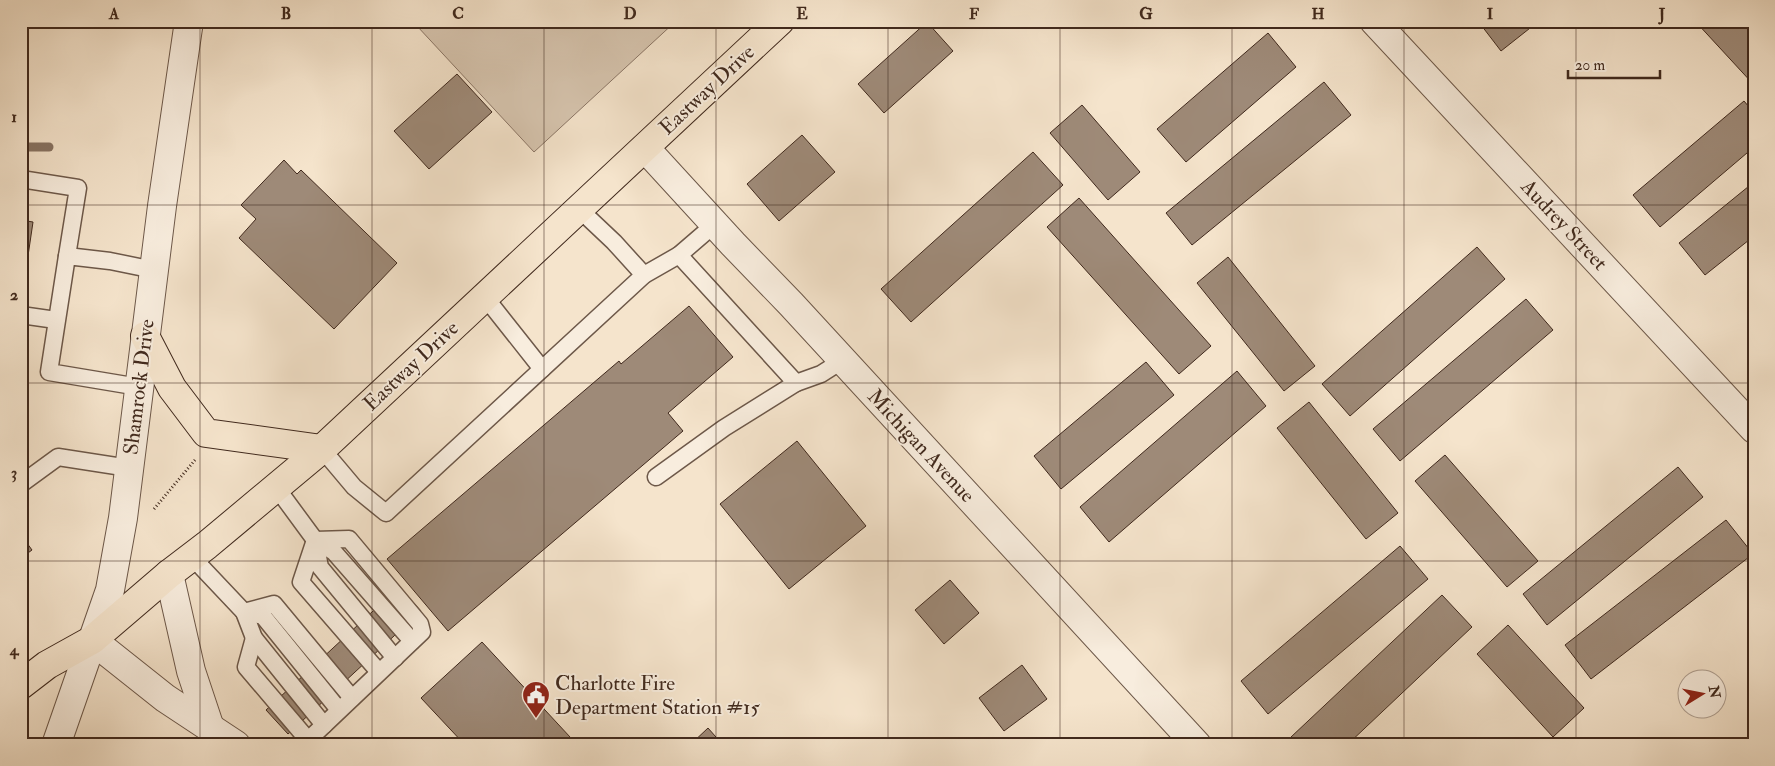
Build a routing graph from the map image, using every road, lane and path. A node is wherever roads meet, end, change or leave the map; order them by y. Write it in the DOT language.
graph roads {
  1 [pos="189,21"];
  2 [pos="780,21"];
  3 [pos="1374,21"];
  4 [pos="645,148"];
  5 [pos="21,179"];
  6 [pos="578,208"];
  7 [pos="715,224"];
  8 [pos="680,255"];
  9 [pos="68,256"];
  10 [pos="154,270"];
  11 [pos="644,275"];
  12 [pos="485,297"];
  13 [pos="21,315"];
  14 [pos="56,320"];
  15 [pos="145,336"];
  16 [pos="843,360"];
  17 [pos="542,369"];
  18 [pos="796,383"];
  19 [pos="139,387"];
  20 [pos="1754,429"];
  21 [pos="322,448"];
  22 [pos="198,456"];
  23 [pos="129,468"];
  24 [pos="656,477"];
  25 [pos="21,484"];
  26 [pos="276,487"];
  27 [pos="154,509"];
  28 [pos="314,540"];
  29 [pos="192,556"];
  30 [pos="169,574"];
  31 [pos="244,612"];
  32 [pos="254,638"];
  33 [pos="92,640"];
  34 [pos="395,658"];
  35 [pos="380,672"];
  36 [pos="21,686"];
  37 [pos="352,698"];
  38 [pos="339,710"];
  39 [pos="324,725"];
  40 [pos="219,738"];
  41 [pos="306,742"];
  42 [pos="56,745"];
  43 [pos="1197,745"];
  1 -- 10 [label="street, Shamrock Drive"];
  2 -- 4 [label="main road, Eastway Drive"];
  3 -- 20 [label="street, Audrey Street"];
  4 -- 6 [label="main road, Eastway Drive"];
  4 -- 7 [label="street, Michigan Avenue"];
  5 -- 9 [label="lane"];
  6 -- 11 [label="lane"];
  6 -- 12 [label="main road, Eastway Drive"];
  7 -- 8 [label="lane"];
  7 -- 16 [label="street, Michigan Avenue"];
  8 -- 11 [label="lane"];
  8 -- 18 [label="lane"];
  9 -- 10 [label="lane"];
  9 -- 14 [label="lane"];
  10 -- 15 [label="street, Shamrock Drive"];
  11 -- 17 [label="lane"];
  12 -- 17 [label="lane"];
  12 -- 21 [label="main road, Eastway Drive"];
  13 -- 14 [label="lane"];
  14 -- 19 [label="lane"];
  15 -- 19 [label="street, Shamrock Drive"];
  15 -- 21 [label="main road"];
  16 -- 18 [label="lane"];
  16 -- 43 [label="street, Michigan Avenue"];
  17 -- 21 [label="lane"];
  18 -- 24 [label="lane"];
  19 -- 23 [label="street, Shamrock Drive"];
  21 -- 26 [label="main road, Eastway Drive"];
  22 -- 27 [label="path"];
  23 -- 25 [label="lane"];
  23 -- 33 [label="street, Shamrock Drive"];
  26 -- 28 [label="lane"];
  26 -- 29 [label="main road, Eastway Drive"];
  28 -- 34 [label="lane"];
  28 -- 34 [label="lane"];
  28 -- 35 [label="lane"];
  29 -- 30 [label="main road, Eastway Drive"];
  29 -- 31 [label="lane"];
  30 -- 33 [label="main road, Eastway Drive"];
  30 -- 40 [label="street"];
  31 -- 32 [label="lane"];
  31 -- 37 [label="lane"];
  31 -- 38 [label="lane"];
  32 -- 39 [label="lane"];
  32 -- 41 [label="lane"];
  33 -- 36 [label="main road, Eastway Drive"];
  33 -- 40 [label="street"];
  33 -- 42 [label="street, Shamrock Drive"];
  34 -- 35 [label="lane"];
  35 -- 37 [label="lane"];
  37 -- 38 [label="lane"];
  38 -- 39 [label="lane"];
  39 -- 41 [label="lane"];
}
